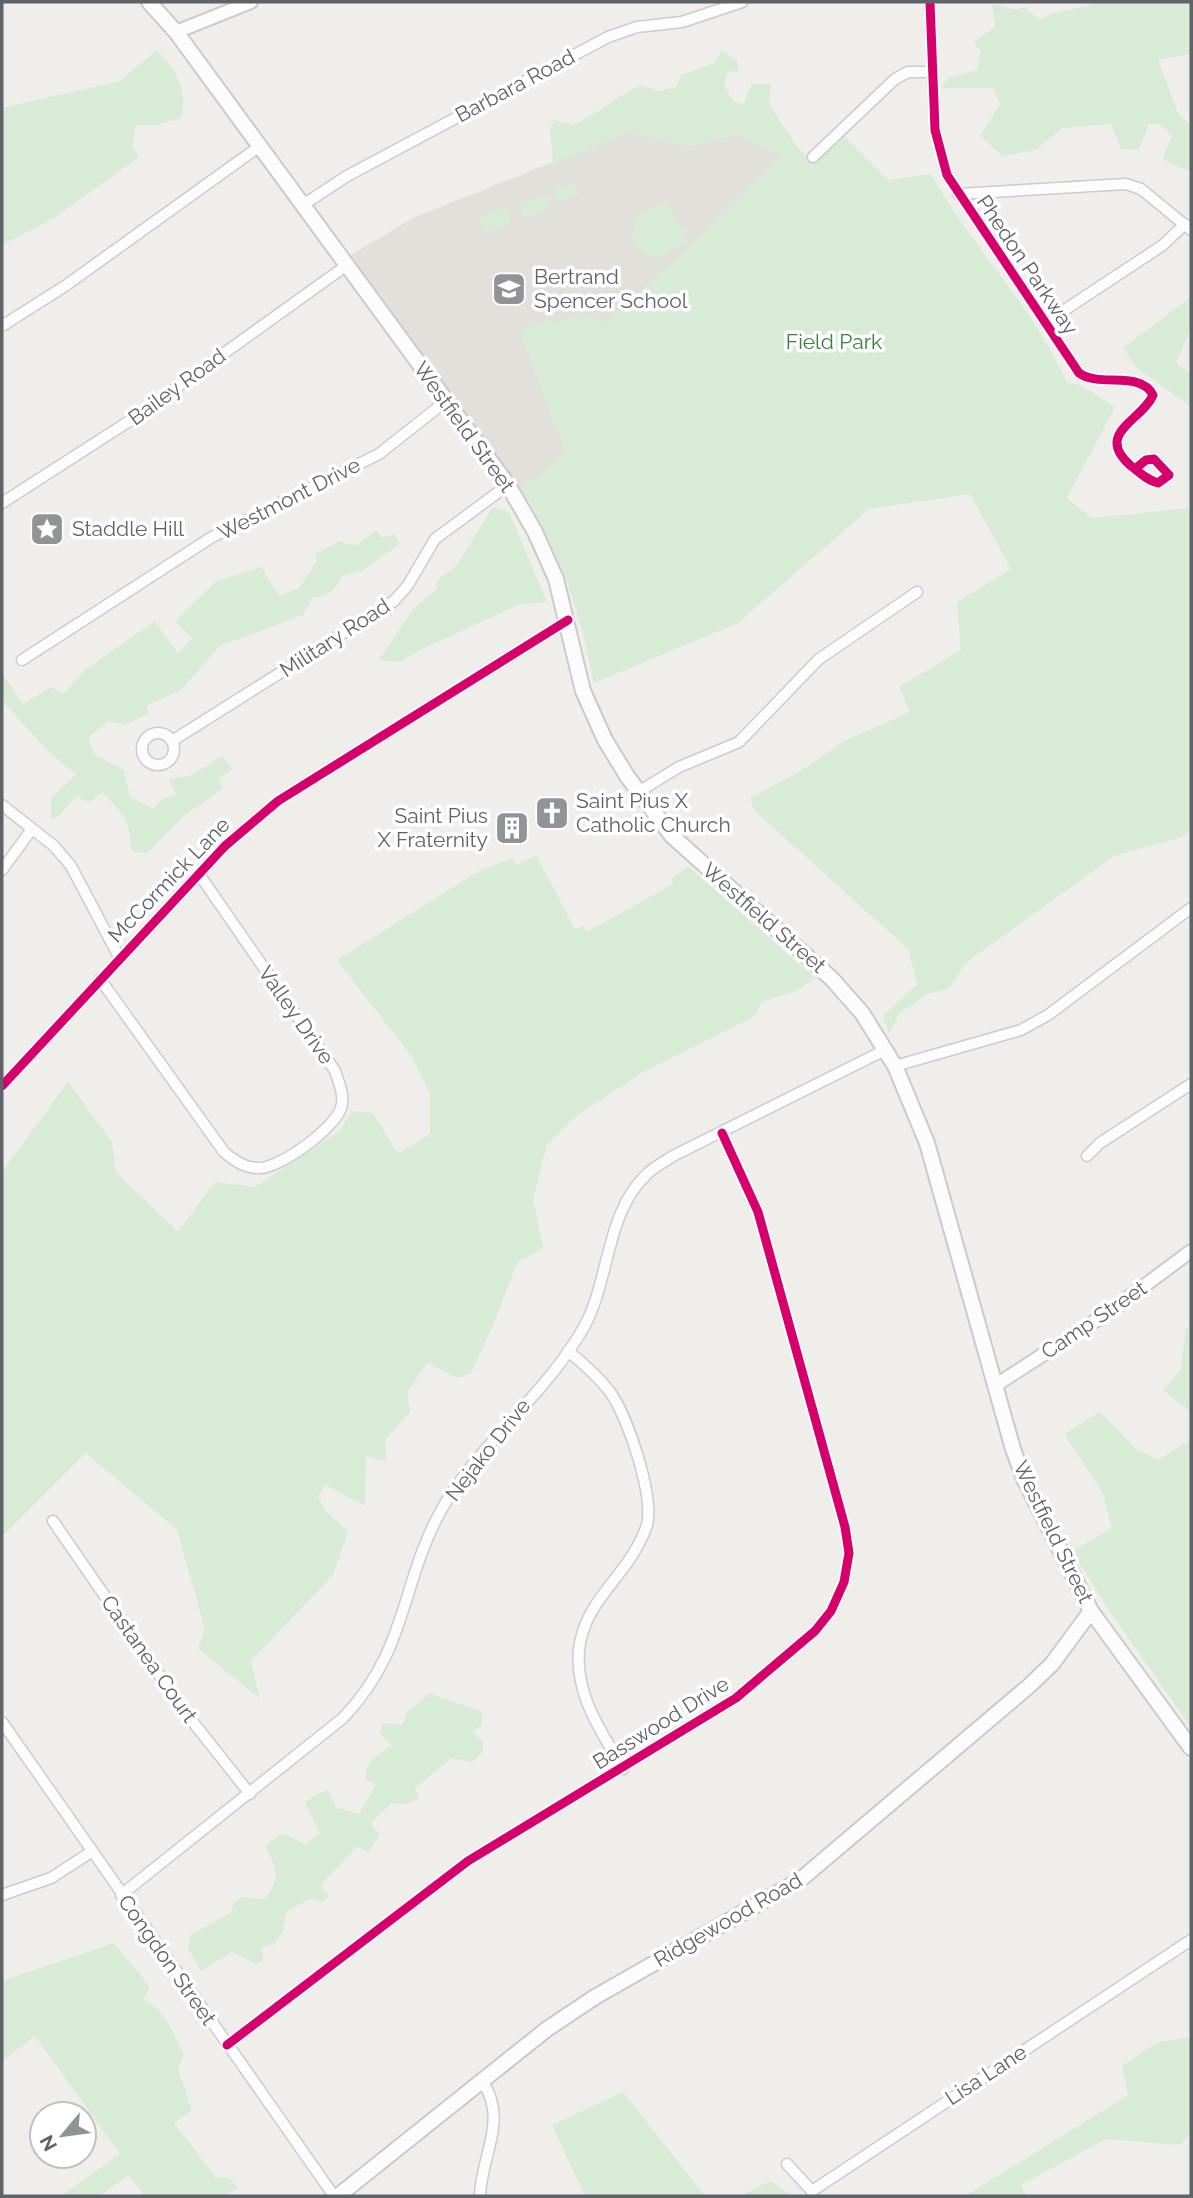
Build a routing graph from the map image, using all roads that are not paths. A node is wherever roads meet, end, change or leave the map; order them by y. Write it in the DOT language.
graph roads {
  1 [pos="149,2"];
  2 [pos="251,2"];
  3 [pos="742,2"];
  4 [pos="930,2"];
  5 [pos="176,32"];
  6 [pos="931,72"];
  7 [pos="260,146"];
  8 [pos="813,158"];
  9 [pos="958,194"];
  10 [pos="303,205"];
  11 [pos="1188,227"];
  12 [pos="347,265"];
  13 [pos="1045,323"];
  14 [pos="2,327"];
  15 [pos="446,401"];
  16 [pos="1135,469"];
  17 [pos="508,485"];
  18 [pos="2,503"];
  19 [pos="917,592"];
  20 [pos="568,621"];
  21 [pos="22,660"];
  22 [pos="172,741"];
  23 [pos="640,791"];
  24 [pos="2,805"];
  25 [pos="32,829"];
  26 [pos="2,870"];
  27 [pos="199,874"];
  28 [pos="1191,908"];
  29 [pos="119,957"];
  30 [pos="100,979"];
  31 [pos="885,1050"];
  32 [pos="895,1066"];
  33 [pos="1191,1084"];
  34 [pos="2,1086"];
  35 [pos="722,1133"];
  36 [pos="1087,1156"];
  37 [pos="1191,1251"];
  38 [pos="568,1351"];
  39 [pos="996,1385"];
  40 [pos="53,1521"];
  41 [pos="1091,1611"];
  42 [pos="2,1722"];
  43 [pos="1191,1748"];
  44 [pos="622,1769"];
  45 [pos="250,1794"];
  46 [pos="91,1852"];
  47 [pos="2,1895"];
  48 [pos="121,1895"];
  49 [pos="1191,1940"];
  50 [pos="227,2045"];
  51 [pos="482,2081"];
  52 [pos="787,2164"];
  53 [pos="336,2196"];
  54 [pos="480,2196"];
  1 -- 5 [label="main road, Westfield Street"];
  2 -- 5 [label="street"];
  3 -- 10 [label="street, Barbara Road"];
  4 -- 6 [label="street, Phedon Parkway"];
  5 -- 7 [label="main road, Westfield Street"];
  6 -- 8 [label="street"];
  6 -- 9 [label="street, Phedon Parkway"];
  7 -- 10 [label="main road, Westfield Street"];
  7 -- 14 [label="street"];
  9 -- 11 [label="street"];
  9 -- 13 [label="street, Phedon Parkway"];
  10 -- 12 [label="main road, Westfield Street"];
  11 -- 13 [label="street"];
  12 -- 15 [label="main road, Westfield Street"];
  12 -- 18 [label="street, Bailey Road"];
  13 -- 16 [label="street, Phedon Parkway"];
  15 -- 17 [label="main road, Westfield Street"];
  15 -- 21 [label="street, Westmont Drive"];
  17 -- 20 [label="main road, Westfield Street"];
  17 -- 22 [label="street, Military Road"];
  19 -- 23 [label="street"];
  20 -- 23 [label="main road, Westfield Street"];
  20 -- 27 [label="street, McCormick Lane"];
  23 -- 31 [label="main road, Westfield Street"];
  24 -- 25 [label="street"];
  25 -- 26 [label="street"];
  25 -- 29 [label="street"];
  27 -- 29 [label="street, McCormick Lane"];
  27 -- 30 [label="street, Valley Drive"];
  28 -- 32 [label="street"];
  29 -- 30 [label="street, McCormick Lane"];
  30 -- 34 [label="street, McCormick Lane"];
  31 -- 32 [label="main road, Westfield Street"];
  31 -- 35 [label="street, Nejako Drive"];
  32 -- 39 [label="main road, Westfield Street"];
  33 -- 36 [label="street"];
  35 -- 38 [label="street, Nejako Drive"];
  35 -- 44 [label="street, Basswood Drive"];
  37 -- 39 [label="street, Camp Street"];
  38 -- 44 [label="street"];
  38 -- 45 [label="street, Nejako Drive"];
  39 -- 41 [label="main road, Westfield Street"];
  40 -- 45 [label="street, Castanea Court"];
  41 -- 43 [label="main road, Westfield Street"];
  41 -- 51 [label="main road, Ridgewood Road"];
  42 -- 46 [label="street, Congdon Street"];
  44 -- 50 [label="street, Basswood Drive"];
  45 -- 48 [label="street, Nejako Drive"];
  46 -- 47 [label="street"];
  46 -- 48 [label="street, Congdon Street"];
  48 -- 50 [label="street, Congdon Street"];
  49 -- 52 [label="street, Lisa Lane"];
  50 -- 53 [label="street, Congdon Street"];
  51 -- 53 [label="main road, Ridgewood Road"];
  51 -- 54 [label="street"];
}
